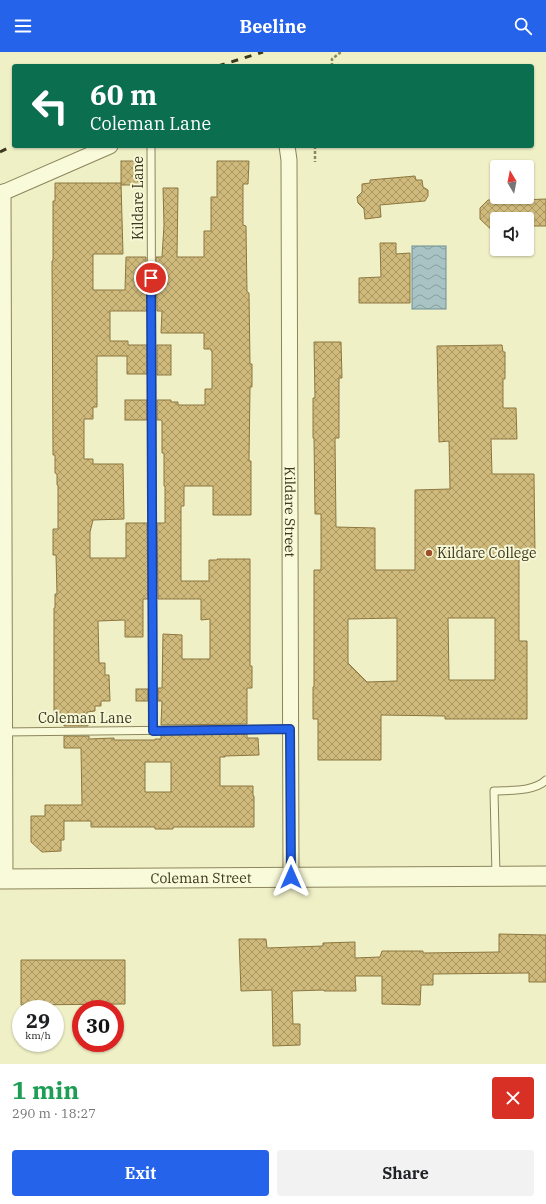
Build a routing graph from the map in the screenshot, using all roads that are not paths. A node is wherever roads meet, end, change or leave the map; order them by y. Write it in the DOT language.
graph roads {
  1 [pos="105,148"];
  2 [pos="151,148"];
  3 [pos="287,148"];
  4 [pos="2,193"];
  5 [pos="290,729"];
  6 [pos="153,731"];
  7 [pos="2,732"];
  8 [pos="546,780"];
  9 [pos="496,876"];
  10 [pos="546,876"];
  11 [pos="291,877"];
  12 [pos="2,879"];
  1 -- 4 [label="street"];
  2 -- 6 [label="lane, Kildare Lane"];
  3 -- 5 [label="street, Kildare Street"];
  4 -- 7 [label="street"];
  5 -- 6 [label="lane, Coleman Lane"];
  5 -- 11 [label="street, Kildare Street"];
  6 -- 7 [label="lane, Coleman Lane"];
  7 -- 12 [label="street"];
  8 -- 9 [label="lane"];
  9 -- 10 [label="street, Coleman Street"];
  9 -- 11 [label="street, Coleman Street"];
  11 -- 12 [label="street, Coleman Street"];
}
